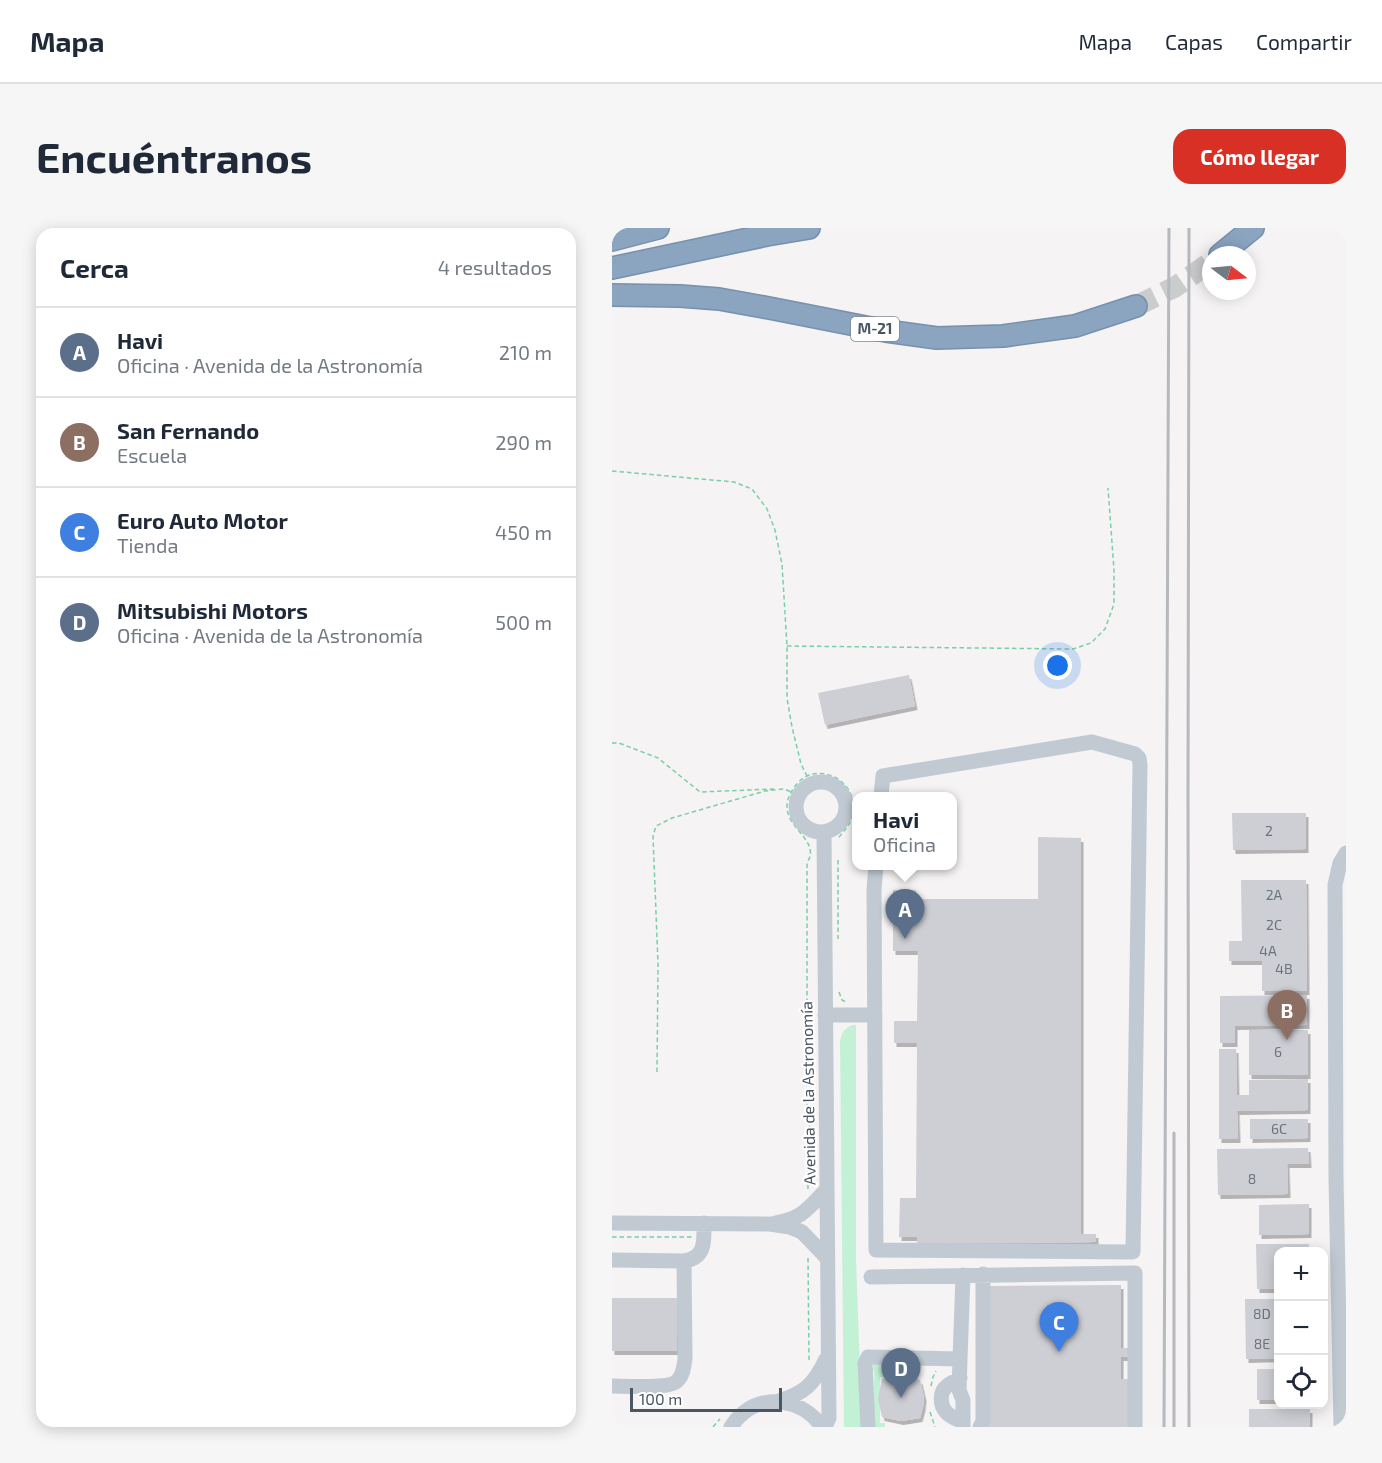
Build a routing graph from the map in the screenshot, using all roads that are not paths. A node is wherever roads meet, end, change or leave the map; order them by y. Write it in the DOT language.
graph roads {
  1 [pos="658,228"];
  2 [pos="809,228"];
  3 [pos="1253,228"];
  4 [pos="612,240"];
  5 [pos="1231,246"];
  6 [pos="612,268"];
  7 [pos="612,295"];
  8 [pos="1136,306"];
  9 [pos="881,792"];
  10 [pos="830,836"];
  11 [pos="1346,853"];
  12 [pos="876,870"];
  13 [pos="1341,995"];
  14 [pos="825,1015"];
  15 [pos="875,1015"];
  16 [pos="1336,1125"];
  17 [pos="1346,1138"];
  18 [pos="1341,1173"];
  19 [pos="827,1189"];
  20 [pos="612,1223"];
  21 [pos="770,1224"];
  22 [pos="704,1230"];
  23 [pos="827,1258"];
  24 [pos="612,1260"];
  25 [pos="684,1261"];
  26 [pos="983,1274"];
  27 [pos="963,1275"];
  28 [pos="871,1277"];
  29 [pos="828,1354"];
  30 [pos="960,1359"];
  31 [pos="612,1386"];
  32 [pos="779,1401"];
  33 [pos="726,1423"];
  34 [pos="963,1424"];
  35 [pos="824,1427"];
  36 [pos="868,1427"];
  37 [pos="980,1427"];
  38 [pos="1136,1427"];
  39 [pos="1341,1427"];
  1 -- 4 [label="highway"];
  2 -- 6 [label="highway"];
  3 -- 5 [label="highway"];
  7 -- 8 [label="highway, M-21"];
  9 -- 15 [label="street"];
  10 -- 10 [label="street"];
  10 -- 14 [label="street, Avenida de la Astronomía"];
  11 -- 13 [label="street"];
  12 -- 15 [label="street"];
  13 -- 16 [label="street"];
  14 -- 15 [label="street"];
  14 -- 19 [label="street, Avenida de la Astronomía"];
  16 -- 17 [label="street"];
  16 -- 18 [label="street"];
  18 -- 39 [label="street"];
  19 -- 21 [label="street"];
  19 -- 23 [label="street, Avenida de la Astronomía"];
  20 -- 22 [label="street"];
  21 -- 22 [label="street"];
  21 -- 23 [label="street"];
  22 -- 25 [label="street"];
  23 -- 29 [label="street, Avenida de la Astronomía"];
  24 -- 25 [label="street"];
  25 -- 31 [label="street"];
  26 -- 27 [label="street"];
  26 -- 37 [label="street"];
  26 -- 38 [label="street"];
  27 -- 28 [label="street"];
  27 -- 30 [label="street"];
  29 -- 32 [label="street, Avenida de la Astronomía"];
  29 -- 35 [label="street, Avenida de la Astronomía"];
  30 -- 34 [label="street"];
  30 -- 36 [label="street"];
  32 -- 33 [label="street, Avenida de la Astronomía"];
  32 -- 35 [label="street"];
}
